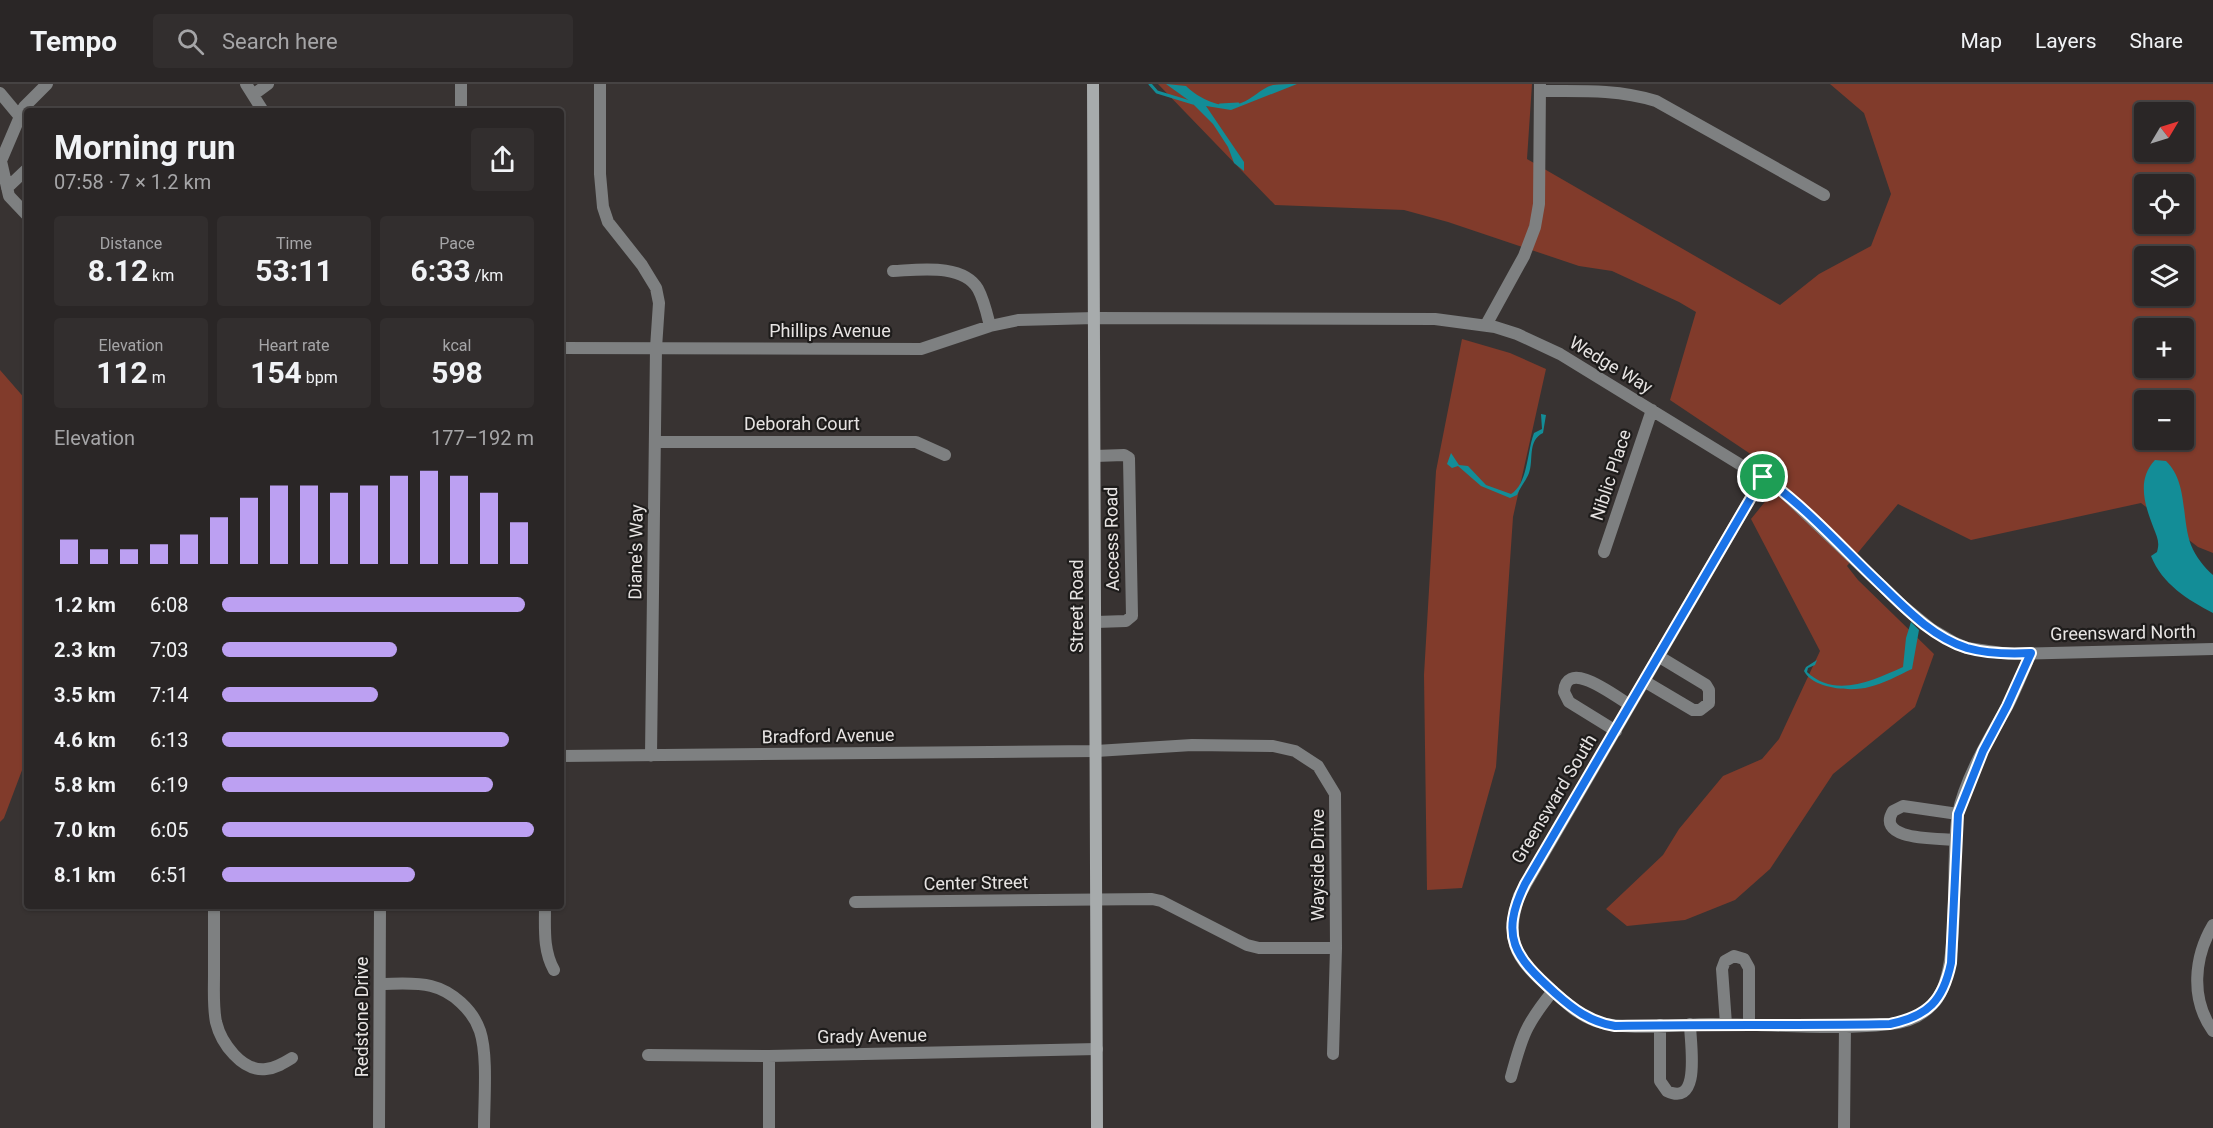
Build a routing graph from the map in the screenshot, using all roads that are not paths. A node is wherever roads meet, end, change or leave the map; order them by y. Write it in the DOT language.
graph roads {
  1 [pos="47,84"];
  2 [pos="268,84"];
  3 [pos="461,84"];
  4 [pos="600,84"];
  5 [pos="1093,84"];
  6 [pos="1540,88"];
  7 [pos="250,90"];
  8 [pos="0,93"];
  9 [pos="261,108"];
  10 [pos="461,108"];
  11 [pos="20,117"];
  12 [pos="0,161"];
  13 [pos="24,172"];
  14 [pos="7,188"];
  15 [pos="1824,195"];
  16 [pos="24,212"];
  17 [pos="893,271"];
  18 [pos="1095,318"];
  19 [pos="1486,325"];
  20 [pos="990,326"];
  21 [pos="564,348"];
  22 [pos="656,348"];
  23 [pos="1652,410"];
  24 [pos="655,442"];
  25 [pos="945,455"];
  26 [pos="1095,456"];
  27 [pos="1763,477"];
  28 [pos="1604,552"];
  29 [pos="1096,621"];
  30 [pos="2213,649"];
  31 [pos="2031,653"];
  32 [pos="1658,656"];
  33 [pos="1644,681"];
  34 [pos="1630,705"];
  35 [pos="1616,730"];
  36 [pos="1096,751"];
  37 [pos="564,756"];
  38 [pos="651,756"];
  39 [pos="1958,814"];
  40 [pos="1955,840"];
  41 [pos="1097,899"];
  42 [pos="855,902"];
  43 [pos="214,909"];
  44 [pos="380,909"];
  45 [pos="545,909"];
  46 [pos="2213,925"];
  47 [pos="1336,948"];
  48 [pos="554,970"];
  49 [pos="380,984"];
  50 [pos="1553,991"];
  51 [pos="1689,1024"];
  52 [pos="1726,1024"];
  53 [pos="1660,1025"];
  54 [pos="1749,1025"];
  55 [pos="1845,1025"];
  56 [pos="2213,1031"];
  57 [pos="1097,1049"];
  58 [pos="1333,1053"];
  59 [pos="648,1055"];
  60 [pos="768,1056"];
  61 [pos="292,1058"];
  62 [pos="1510,1077"];
  63 [pos="379,1128"];
  64 [pos="484,1128"];
  65 [pos="769,1128"];
  66 [pos="1097,1128"];
  67 [pos="1844,1128"];
  1 -- 11 [label="street"];
  2 -- 7 [label="street"];
  3 -- 10 [label="street"];
  4 -- 22 [label="street, Diane's Way"];
  5 -- 18 [label="main road, Street Road"];
  6 -- 15 [label="street"];
  6 -- 19 [label="street"];
  7 -- 9 [label="street"];
  8 -- 11 [label="street"];
  11 -- 12 [label="street"];
  12 -- 14 [label="street"];
  13 -- 14 [label="street"];
  14 -- 16 [label="street"];
  17 -- 20 [label="street"];
  18 -- 19 [label="street, Wedge Way"];
  18 -- 20 [label="street, Phillips Avenue"];
  18 -- 26 [label="main road, Street Road"];
  19 -- 23 [label="street, Wedge Way"];
  20 -- 22 [label="street, Phillips Avenue"];
  21 -- 22 [label="street, Phillips Avenue"];
  22 -- 24 [label="street, Diane's Way"];
  23 -- 27 [label="street, Wedge Way"];
  23 -- 28 [label="street, Niblic Place"];
  24 -- 25 [label="street, Deborah Court"];
  24 -- 38 [label="street, Diane's Way"];
  26 -- 29 [label="main road, Street Road"];
  26 -- 29 [label="street, Access Road"];
  27 -- 31 [label="street, Wedge Way"];
  27 -- 32 [label="street"];
  29 -- 36 [label="main road, Street Road"];
  30 -- 31 [label="street, Greensward North"];
  31 -- 39 [label="street, Greensward North"];
  32 -- 33 [label="street"];
  32 -- 33 [label="street"];
  33 -- 34 [label="street, Greensward South"];
  34 -- 35 [label="street, Greensward South"];
  34 -- 35 [label="street"];
  35 -- 50 [label="street, Greensward South"];
  36 -- 38 [label="street, Bradford Avenue"];
  36 -- 41 [label="main road, Street Road"];
  36 -- 47 [label="street, Wayside Drive"];
  37 -- 38 [label="street, Bradford Avenue"];
  39 -- 40 [label="street, Greensward North"];
  39 -- 40 [label="street"];
  40 -- 55 [label="street, Greensward North"];
  41 -- 42 [label="street, Center Street"];
  41 -- 47 [label="street, Center Street"];
  41 -- 57 [label="main road, Street Road"];
  43 -- 61 [label="street"];
  44 -- 49 [label="street, Redstone Drive"];
  45 -- 48 [label="street"];
  46 -- 56 [label="street"];
  47 -- 58 [label="street, Wayside Drive"];
  49 -- 63 [label="street, Redstone Drive"];
  49 -- 64 [label="street"];
  50 -- 53 [label="street, Greensward South"];
  50 -- 62 [label="street"];
  51 -- 52 [label="street, Greensward South"];
  51 -- 53 [label="street, Greensward South"];
  51 -- 53 [label="street"];
  52 -- 54 [label="street, Greensward South"];
  52 -- 54 [label="street"];
  54 -- 55 [label="street, Greensward South"];
  55 -- 67 [label="street"];
  57 -- 60 [label="street, Grady Avenue"];
  57 -- 66 [label="main road, Street Road"];
  59 -- 60 [label="street, Grady Avenue"];
  60 -- 65 [label="street"];
}
